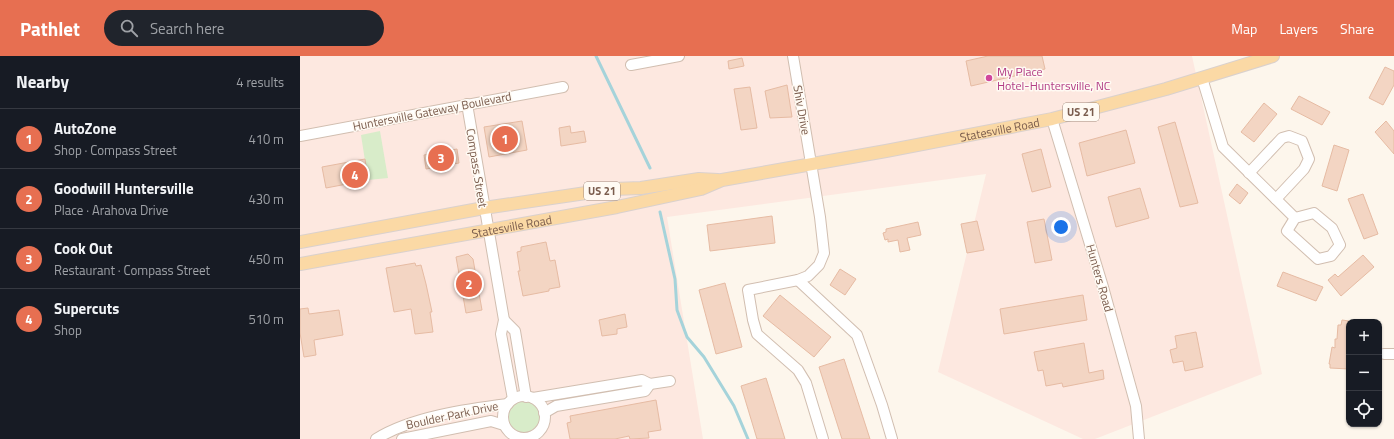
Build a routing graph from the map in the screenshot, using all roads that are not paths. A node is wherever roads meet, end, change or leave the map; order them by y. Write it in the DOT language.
graph roads {
  1 [pos="679,56"];
  2 [pos="793,56"];
  3 [pos="1273,56"];
  4 [pos="630,65"];
  5 [pos="1202,78"];
  6 [pos="563,87"];
  7 [pos="467,104"];
  8 [pos="1052,119"];
  9 [pos="300,136"];
  10 [pos="812,164"];
  11 [pos="1249,173"];
  12 [pos="722,180"];
  13 [pos="1276,199"];
  14 [pos="484,208"];
  15 [pos="1295,218"];
  16 [pos="488,231"];
  17 [pos="300,242"];
  18 [pos="300,264"];
  19 [pos="798,280"];
  20 [pos="504,320"];
  21 [pos="670,381"];
  22 [pos="650,384"];
  23 [pos="530,397"];
  24 [pos="510,402"];
  25 [pos="544,413"];
  26 [pos="504,425"];
  27 [pos="376,439"];
  28 [pos="402,439"];
  29 [pos="822,439"];
  30 [pos="892,439"];
  31 [pos="1139,439"];
  1 -- 4 [label="street"];
  2 -- 10 [label="street, Shiv Drive"];
  3 -- 5 [label="main road, Statesville Road / US 21"];
  5 -- 8 [label="main road, Statesville Road / US 21"];
  5 -- 11 [label="street"];
  6 -- 7 [label="street, Huntersville Gateway Boulevard"];
  7 -- 9 [label="street, Huntersville Gateway Boulevard"];
  7 -- 14 [label="street, Compass Street"];
  8 -- 10 [label="main road, Statesville Road / US 21"];
  8 -- 31 [label="street, Hunters Road"];
  10 -- 12 [label="main road, Statesville Road / US 21"];
  10 -- 19 [label="street, Shiv Drive"];
  11 -- 13 [label="street"];
  11 -- 13 [label="street"];
  12 -- 14 [label="main road, Statesville Road / US 21"];
  12 -- 16 [label="main road, Statesville Road / US 21"];
  13 -- 15 [label="street"];
  14 -- 16 [label="street, Compass Street"];
  14 -- 17 [label="main road, Statesville Road / US 21"];
  15 -- 15 [label="street"];
  16 -- 18 [label="main road, Statesville Road / US 21"];
  16 -- 20 [label="street, Compass Street"];
  19 -- 29 [label="street"];
  19 -- 30 [label="street"];
  20 -- 23 [label="street"];
  20 -- 24 [label="street"];
  21 -- 22 [label="street"];
  22 -- 23 [label="street"];
  22 -- 25 [label="street"];
  23 -- 24 [label="street"];
  23 -- 25 [label="street"];
  24 -- 26 [label="street"];
  24 -- 27 [label="street, Boulder Park Drive"];
  25 -- 26 [label="street"];
  26 -- 28 [label="street, Boulder Park Drive"];
}
